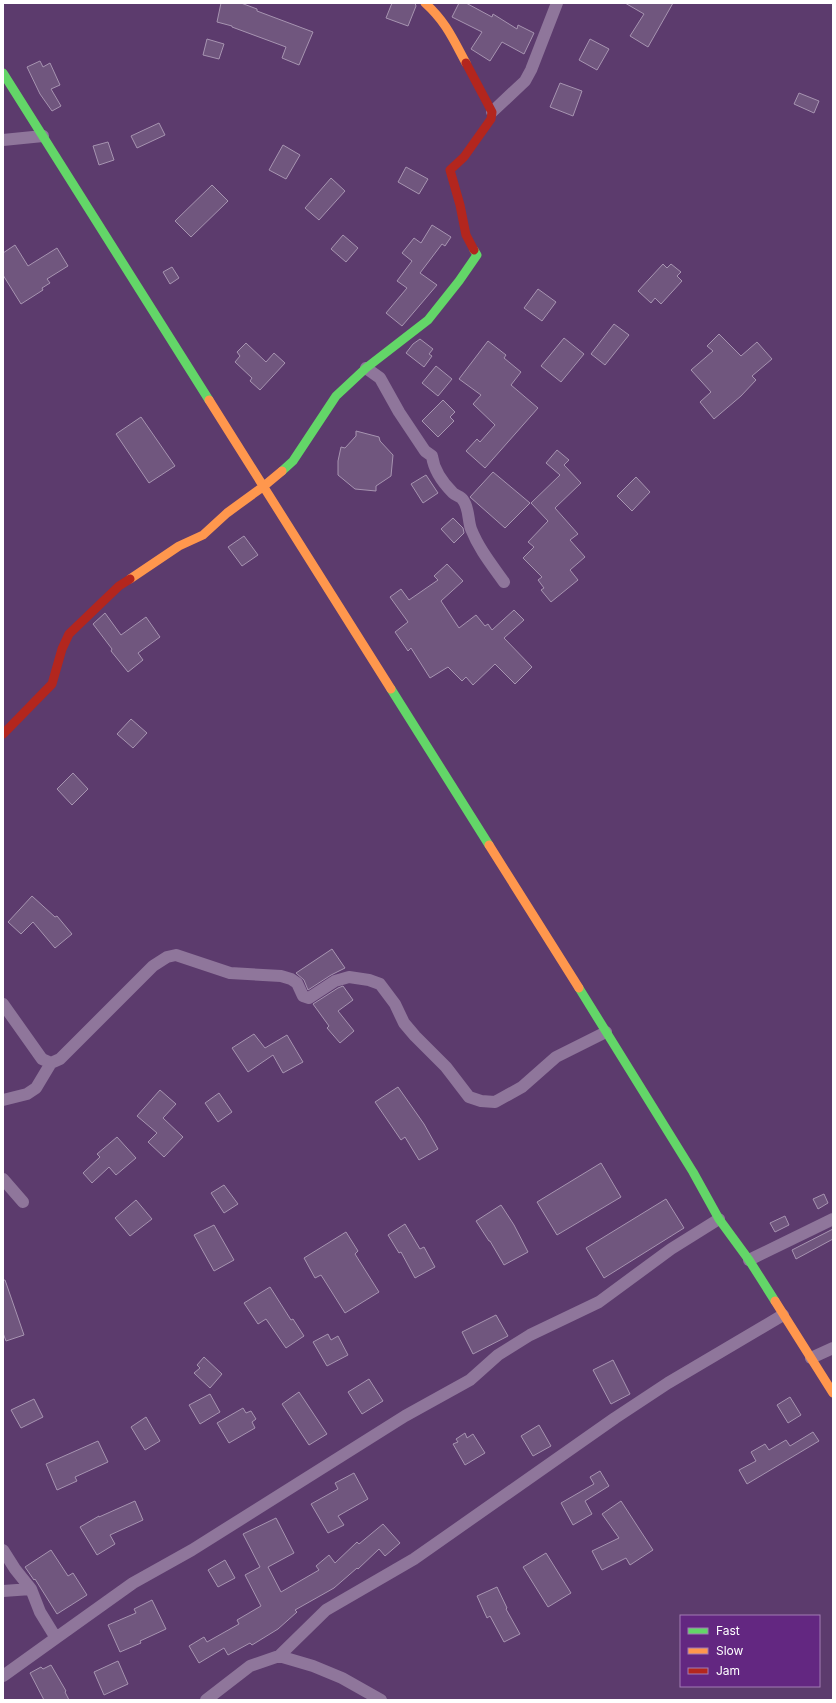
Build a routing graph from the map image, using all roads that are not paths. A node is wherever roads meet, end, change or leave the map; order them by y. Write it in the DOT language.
graph roads {
  1 [pos="425,3"];
  2 [pos="558,3"];
  3 [pos="3,73"];
  4 [pos="492,112"];
  5 [pos="43,136"];
  6 [pos="3,140"];
  7 [pos="366,368"];
  8 [pos="264,486"];
  9 [pos="504,582"];
  10 [pos="3,734"];
  11 [pos="3,1004"];
  12 [pos="606,1032"];
  13 [pos="51,1063"];
  14 [pos="3,1100"];
  15 [pos="3,1179"];
  16 [pos="23,1202"];
  17 [pos="719,1219"];
  18 [pos="833,1219"];
  19 [pos="749,1260"];
  20 [pos="782,1315"];
  21 [pos="833,1348"];
  22 [pos="811,1358"];
  23 [pos="833,1393"];
  24 [pos="3,1550"];
  25 [pos="31,1589"];
  26 [pos="3,1591"];
  27 [pos="56,1638"];
  28 [pos="279,1656"];
  29 [pos="3,1676"];
  30 [pos="206,1700"];
  31 [pos="381,1700"];
  1 -- 4 [label="main road"];
  2 -- 4 [label="street"];
  3 -- 5 [label="main road"];
  4 -- 7 [label="main road"];
  5 -- 6 [label="street"];
  5 -- 8 [label="main road"];
  7 -- 8 [label="main road"];
  7 -- 9 [label="street"];
  8 -- 10 [label="main road"];
  8 -- 12 [label="main road"];
  11 -- 13 [label="street"];
  12 -- 13 [label="street"];
  12 -- 17 [label="main road"];
  13 -- 14 [label="street"];
  15 -- 16 [label="street"];
  17 -- 19 [label="main road"];
  17 -- 27 [label="street"];
  18 -- 19 [label="street"];
  19 -- 20 [label="main road"];
  20 -- 22 [label="main road"];
  20 -- 28 [label="street"];
  21 -- 22 [label="street"];
  22 -- 23 [label="main road"];
  24 -- 25 [label="street"];
  25 -- 26 [label="street"];
  25 -- 27 [label="street"];
  27 -- 29 [label="street"];
  28 -- 30 [label="street"];
  28 -- 31 [label="street"];
}
